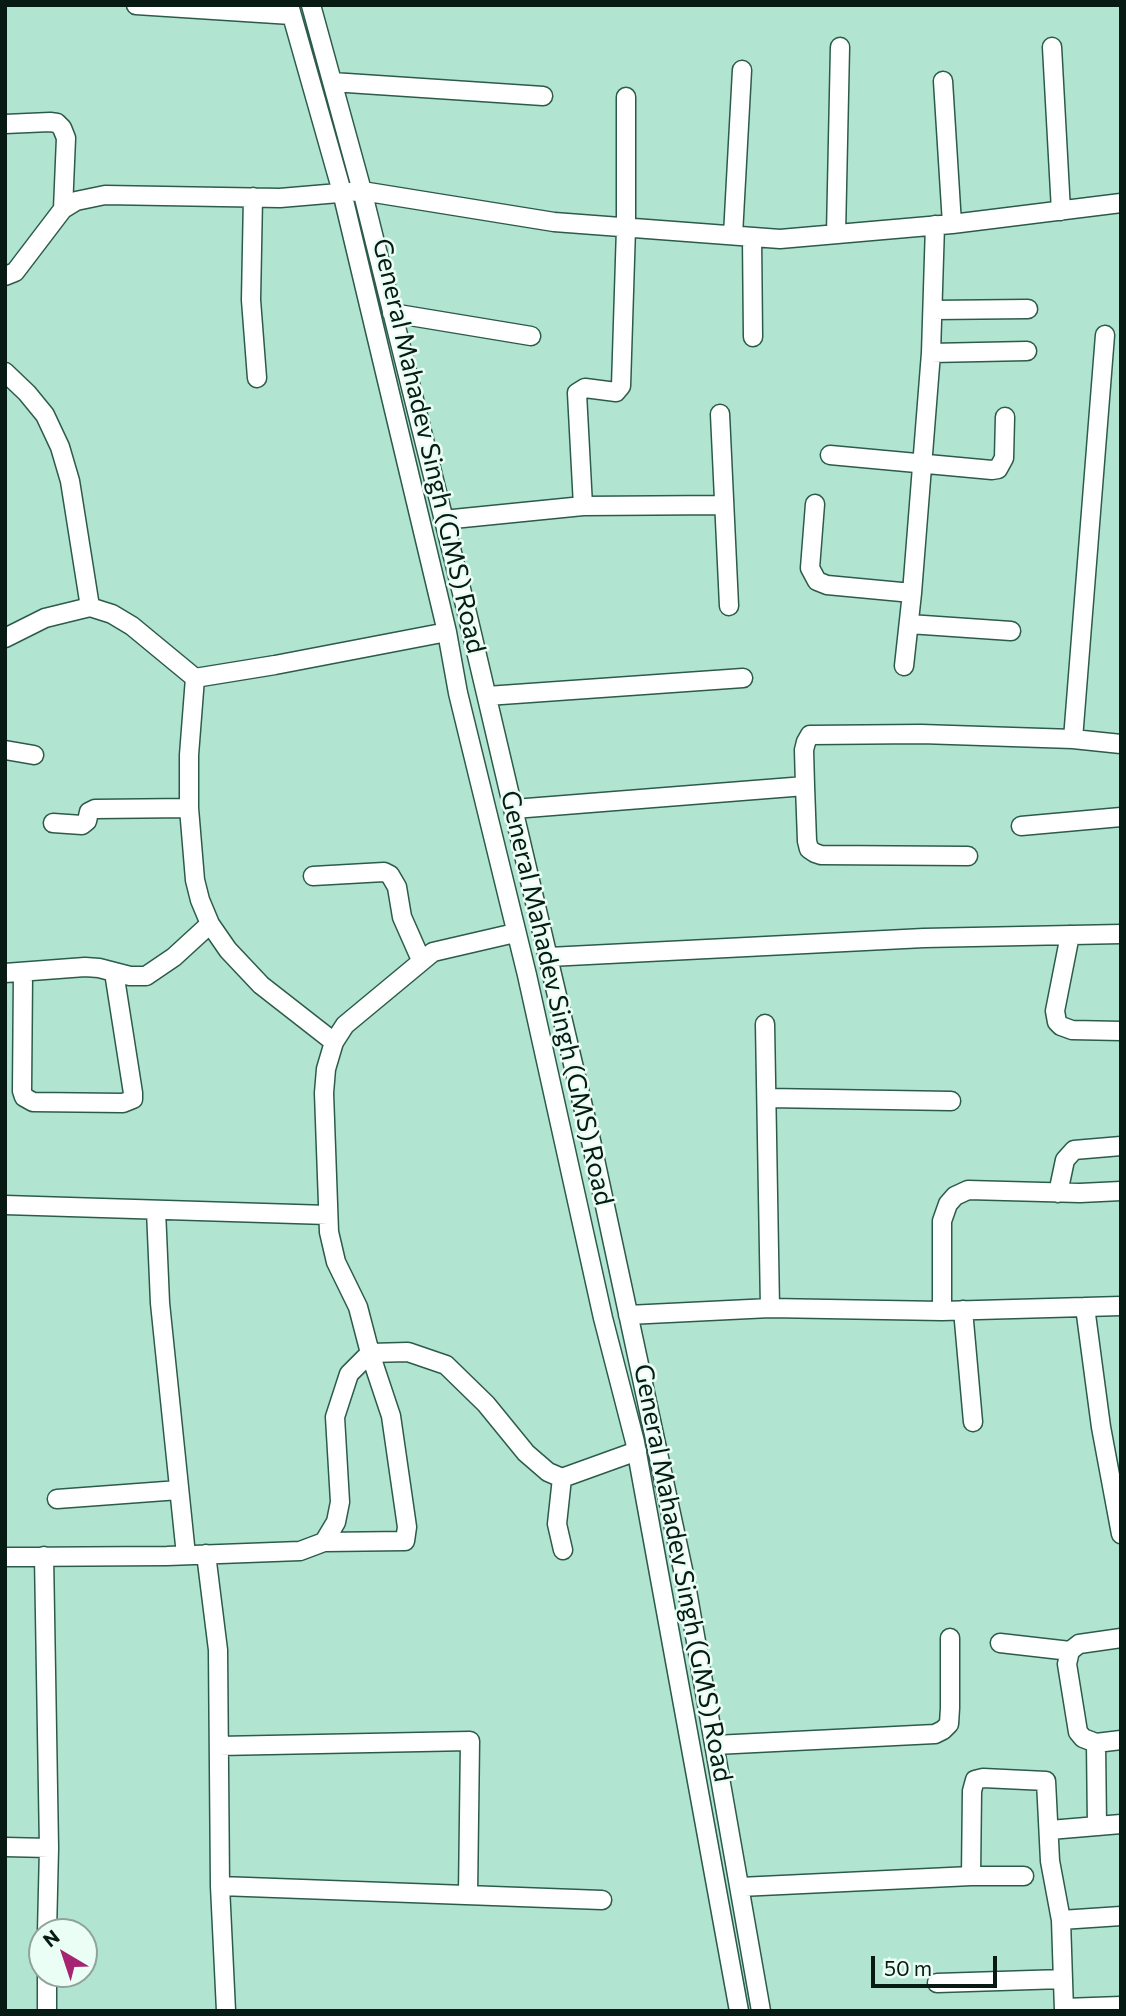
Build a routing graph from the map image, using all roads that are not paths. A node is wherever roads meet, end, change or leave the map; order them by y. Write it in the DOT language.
graph roads {
  1 [pos="136,5"];
  2 [pos="311,5"];
  3 [pos="290,10"];
  4 [pos="840,47"];
  5 [pos="1052,47"];
  6 [pos="742,70"];
  7 [pos="943,81"];
  8 [pos="332,82"];
  9 [pos="543,96"];
  10 [pos="626,97"];
  11 [pos="5,124"];
  12 [pos="362,191"];
  13 [pos="342,192"];
  14 [pos="253,197"];
  15 [pos="1121,204"];
  16 [pos="63,209"];
  17 [pos="1061,211"];
  18 [pos="943,225"];
  19 [pos="626,228"];
  20 [pos="836,234"];
  21 [pos="733,235"];
  22 [pos="752,237"];
  23 [pos="5,276"];
  24 [pos="1028,309"];
  25 [pos="933,310"];
  26 [pos="392,313"];
  27 [pos="1105,335"];
  28 [pos="531,336"];
  29 [pos="753,337"];
  30 [pos="1027,351"];
  31 [pos="932,353"];
  32 [pos="5,372"];
  33 [pos="257,379"];
  34 [pos="720,414"];
  35 [pos="1005,417"];
  36 [pos="830,455"];
  37 [pos="924,465"];
  38 [pos="815,503"];
  39 [pos="724,505"];
  40 [pos="583,506"];
  41 [pos="443,520"];
  42 [pos="912,593"];
  43 [pos="729,606"];
  44 [pos="90,607"];
  45 [pos="909,624"];
  46 [pos="1011,631"];
  47 [pos="447,632"];
  48 [pos="5,638"];
  49 [pos="904,666"];
  50 [pos="195,678"];
  51 [pos="743,678"];
  52 [pos="487,695"];
  53 [pos="1073,739"];
  54 [pos="1121,744"];
  55 [pos="5,750"];
  56 [pos="34,755"];
  57 [pos="804,786"];
  58 [pos="189,808"];
  59 [pos="514,809"];
  60 [pos="1121,817"];
  61 [pos="53,823"];
  62 [pos="1021,826"];
  63 [pos="968,856"];
  64 [pos="313,877"];
  65 [pos="209,924"];
  66 [pos="515,933"];
  67 [pos="1121,934"];
  68 [pos="1070,935"];
  69 [pos="549,957"];
  70 [pos="421,960"];
  71 [pos="114,972"];
  72 [pos="14,973"];
  73 [pos="765,1024"];
  74 [pos="1121,1031"];
  75 [pos="334,1042"];
  76 [pos="768,1098"];
  77 [pos="951,1101"];
  78 [pos="1121,1146"];
  79 [pos="1121,1191"];
  80 [pos="1058,1193"];
  81 [pos="5,1205"];
  82 [pos="156,1210"];
  83 [pos="328,1215"];
  84 [pos="1121,1306"];
  85 [pos="1085,1307"];
  86 [pos="769,1308"];
  87 [pos="963,1310"];
  88 [pos="942,1311"];
  89 [pos="628,1315"];
  90 [pos="370,1353"];
  91 [pos="974,1422"];
  92 [pos="637,1451"];
  93 [pos="562,1478"];
  94 [pos="179,1490"];
  95 [pos="57,1499"];
  96 [pos="1121,1534"];
  97 [pos="324,1542"];
  98 [pos="563,1550"];
  99 [pos="205,1554"];
  100 [pos="186,1555"];
  101 [pos="44,1556"];
  102 [pos="5,1557"];
  103 [pos="950,1638"];
  104 [pos="1121,1638"];
  105 [pos="1000,1643"];
  106 [pos="1070,1651"];
  107 [pos="1121,1740"];
  108 [pos="1096,1743"];
  109 [pos="715,1745"];
  110 [pos="219,1746"];
  111 [pos="1121,1824"];
  112 [pos="1097,1826"];
  113 [pos="1050,1830"];
  114 [pos="5,1847"];
  115 [pos="49,1848"];
  116 [pos="971,1876"];
  117 [pos="1024,1876"];
  118 [pos="220,1886"];
  119 [pos="740,1888"];
  120 [pos="468,1895"];
  121 [pos="602,1900"];
  122 [pos="1121,1916"];
  123 [pos="47,1918"];
  124 [pos="1061,1920"];
  125 [pos="1063,1979"];
  126 [pos="937,1983"];
  127 [pos="47,1988"];
  128 [pos="1121,2006"];
  129 [pos="1064,2009"];
  130 [pos="47,2011"];
  131 [pos="226,2011"];
  132 [pos="739,2011"];
  133 [pos="761,2011"];
  1 -- 3 [label="street"];
  2 -- 8 [label="street"];
  3 -- 13 [label="street, General Mahadev Singh (GMS) Road"];
  4 -- 20 [label="street"];
  5 -- 17 [label="street"];
  6 -- 21 [label="street"];
  7 -- 18 [label="street"];
  8 -- 9 [label="street"];
  8 -- 12 [label="street"];
  10 -- 19 [label="street"];
  11 -- 16 [label="street"];
  12 -- 13 [label="street"];
  12 -- 19 [label="street"];
  12 -- 26 [label="street"];
  13 -- 14 [label="street"];
  13 -- 47 [label="street, General Mahadev Singh (GMS) Road"];
  14 -- 16 [label="street"];
  14 -- 33 [label="street"];
  15 -- 17 [label="street"];
  16 -- 23 [label="street"];
  17 -- 18 [label="street"];
  18 -- 20 [label="street"];
  18 -- 25 [label="street"];
  19 -- 21 [label="street"];
  19 -- 40 [label="street"];
  20 -- 22 [label="street"];
  21 -- 22 [label="street"];
  22 -- 29 [label="street"];
  24 -- 25 [label="street"];
  25 -- 31 [label="street"];
  26 -- 28 [label="street"];
  26 -- 41 [label="street"];
  27 -- 53 [label="street"];
  30 -- 31 [label="street"];
  31 -- 37 [label="street"];
  32 -- 44 [label="street"];
  34 -- 39 [label="street"];
  35 -- 37 [label="street"];
  36 -- 37 [label="street"];
  37 -- 42 [label="street"];
  38 -- 42 [label="street"];
  39 -- 40 [label="street"];
  39 -- 43 [label="street"];
  40 -- 41 [label="street"];
  41 -- 52 [label="street"];
  42 -- 45 [label="street"];
  44 -- 48 [label="street"];
  44 -- 50 [label="street"];
  45 -- 46 [label="street"];
  45 -- 49 [label="street"];
  47 -- 50 [label="street"];
  47 -- 66 [label="street, General Mahadev Singh (GMS) Road"];
  50 -- 58 [label="street"];
  51 -- 52 [label="street"];
  52 -- 59 [label="street"];
  53 -- 54 [label="street"];
  53 -- 57 [label="street"];
  55 -- 56 [label="street"];
  57 -- 59 [label="street"];
  57 -- 63 [label="street"];
  58 -- 61 [label="street"];
  58 -- 65 [label="street"];
  59 -- 69 [label="street"];
  60 -- 62 [label="street"];
  64 -- 70 [label="street"];
  65 -- 71 [label="street"];
  65 -- 75 [label="street"];
  66 -- 70 [label="street"];
  66 -- 92 [label="street, General Mahadev Singh (GMS) Road"];
  67 -- 68 [label="street"];
  68 -- 69 [label="street"];
  68 -- 74 [label="street"];
  69 -- 89 [label="street"];
  70 -- 75 [label="street"];
  71 -- 72 [label="street"];
  71 -- 72 [label="street"];
  73 -- 76 [label="street"];
  75 -- 83 [label="street"];
  76 -- 77 [label="street"];
  76 -- 86 [label="street"];
  78 -- 80 [label="street"];
  79 -- 80 [label="street"];
  80 -- 88 [label="street"];
  81 -- 82 [label="street"];
  82 -- 83 [label="street"];
  82 -- 94 [label="street"];
  83 -- 90 [label="street"];
  84 -- 85 [label="street"];
  85 -- 87 [label="street"];
  85 -- 96 [label="street"];
  86 -- 88 [label="street"];
  86 -- 89 [label="street"];
  87 -- 88 [label="street"];
  87 -- 91 [label="street"];
  89 -- 109 [label="street"];
  90 -- 93 [label="street"];
  90 -- 97 [label="street"];
  90 -- 97 [label="street"];
  92 -- 93 [label="street"];
  92 -- 132 [label="street, General Mahadev Singh (GMS) Road"];
  93 -- 98 [label="street"];
  94 -- 95 [label="street"];
  94 -- 100 [label="street"];
  97 -- 99 [label="street"];
  99 -- 100 [label="street"];
  99 -- 110 [label="street"];
  100 -- 101 [label="street"];
  101 -- 102 [label="street"];
  101 -- 115 [label="street"];
  103 -- 109 [label="street"];
  104 -- 106 [label="street"];
  105 -- 106 [label="street"];
  106 -- 108 [label="street"];
  107 -- 108 [label="street"];
  108 -- 112 [label="street"];
  109 -- 119 [label="street"];
  110 -- 118 [label="street"];
  110 -- 120 [label="street"];
  111 -- 112 [label="street"];
  112 -- 113 [label="street"];
  113 -- 116 [label="street"];
  113 -- 124 [label="street"];
  114 -- 115 [label="street"];
  115 -- 123 [label="street"];
  116 -- 117 [label="street"];
  116 -- 119 [label="street"];
  118 -- 120 [label="street"];
  118 -- 131 [label="street"];
  119 -- 133 [label="street"];
  120 -- 121 [label="street"];
  122 -- 124 [label="street"];
  124 -- 125 [label="street"];
  125 -- 126 [label="street"];
  125 -- 129 [label="street"];
  127 -- 130 [label="street"];
  128 -- 129 [label="street"];
}
